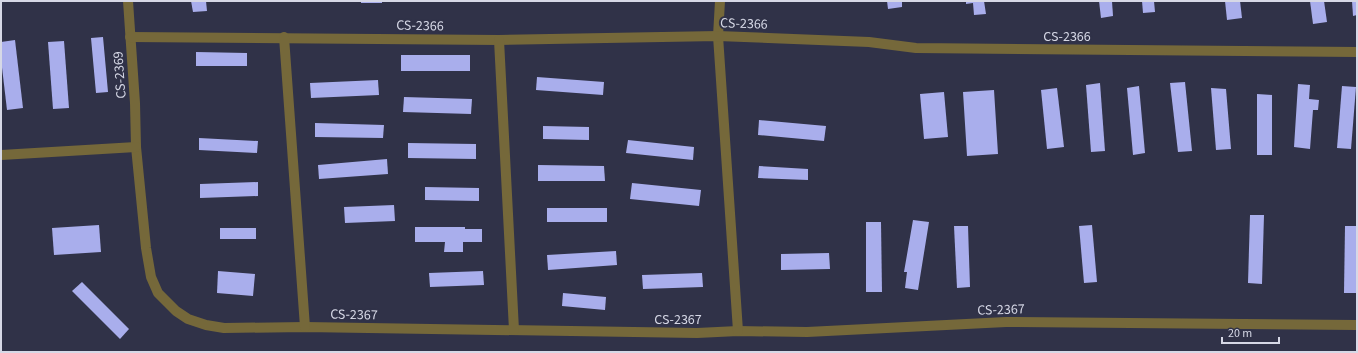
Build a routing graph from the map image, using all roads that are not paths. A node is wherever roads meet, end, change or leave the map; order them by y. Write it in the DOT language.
graph roads {
  1 [pos="128,1"];
  2 [pos="720,1"];
  3 [pos="718,36"];
  4 [pos="130,37"];
  5 [pos="284,38"];
  6 [pos="500,40"];
  7 [pos="1357,52"];
  8 [pos="136,147"];
  9 [pos="1,155"];
  10 [pos="1357,324"];
  11 [pos="305,327"];
  12 [pos="514,330"];
  13 [pos="738,331"];
  1 -- 4 [label="street, CS-2369"];
  2 -- 3 [label="street"];
  3 -- 6 [label="street, CS-2366"];
  3 -- 7 [label="street, CS-2366"];
  3 -- 13 [label="street"];
  4 -- 5 [label="street, CS-2366"];
  4 -- 8 [label="street, CS-2369"];
  5 -- 6 [label="street, CS-2366"];
  5 -- 11 [label="street"];
  6 -- 12 [label="street"];
  8 -- 9 [label="street"];
  8 -- 11 [label="street, CS-2367"];
  10 -- 13 [label="street, CS-2367"];
  11 -- 12 [label="street, CS-2367"];
  12 -- 13 [label="street, CS-2367"];
}
